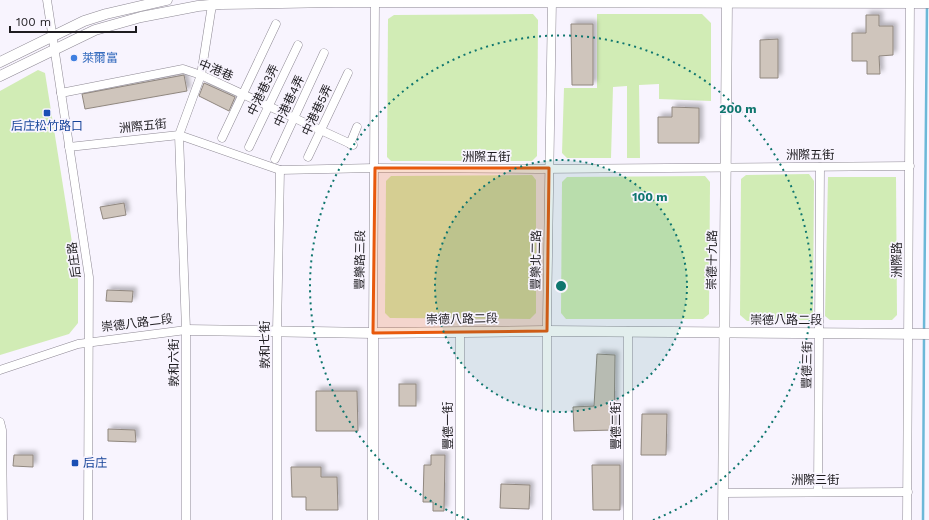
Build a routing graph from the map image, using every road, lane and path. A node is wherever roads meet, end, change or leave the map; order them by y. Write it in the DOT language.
graph roads {
  1 [pos="47,0"];
  2 [pos="167,0"];
  3 [pos="375,1"];
  4 [pos="727,1"];
  5 [pos="910,1"];
  6 [pos="552,2"];
  7 [pos="929,2"];
  8 [pos="212,5"];
  9 [pos="276,24"];
  10 [pos="51,36"];
  11 [pos="298,44"];
  12 [pos="54,49"];
  13 [pos="324,53"];
  14 [pos="0,62"];
  15 [pos="348,73"];
  16 [pos="201,75"];
  17 [pos="0,76"];
  18 [pos="61,93"];
  19 [pos="243,94"];
  20 [pos="268,106"];
  21 [pos="294,118"];
  22 [pos="357,127"];
  23 [pos="321,130"];
  24 [pos="179,135"];
  25 [pos="222,138"];
  26 [pos="69,147"];
  27 [pos="249,147"];
  28 [pos="275,158"];
  29 [pos="308,158"];
  30 [pos="910,166"];
  31 [pos="820,167"];
  32 [pos="375,168"];
  33 [pos="549,168"];
  34 [pos="726,168"];
  35 [pos="280,170"];
  36 [pos="186,330"];
  37 [pos="547,331"];
  38 [pos="628,331"];
  39 [pos="277,332"];
  40 [pos="460,332"];
  41 [pos="373,333"];
  42 [pos="725,333"];
  43 [pos="819,333"];
  44 [pos="908,334"];
  45 [pos="926,334"];
  46 [pos="90,342"];
  47 [pos="0,370"];
  48 [pos="0,422"];
  49 [pos="818,492"];
  50 [pos="908,492"];
  51 [pos="723,493"];
  52 [pos="3,520"];
  53 [pos="88,520"];
  54 [pos="186,520"];
  55 [pos="277,520"];
  56 [pos="373,520"];
  57 [pos="460,520"];
  58 [pos="547,520"];
  59 [pos="628,520"];
  60 [pos="723,520"];
  61 [pos="908,520"];
  1 -- 10 [label="street, 后庄路"];
  2 -- 10 [label="street"];
  3 -- 6 [label="street"];
  3 -- 8 [label="street"];
  3 -- 32 [label="street, 豐樂路三段"];
  4 -- 5 [label="street"];
  4 -- 6 [label="street"];
  4 -- 34 [label="street, 崇德十九路"];
  5 -- 7 [label="street"];
  5 -- 30 [label="street, 洲際路"];
  6 -- 33 [label="street, 豐樂北二路"];
  8 -- 12 [label="street"];
  8 -- 16 [label="street"];
  9 -- 19 [label="street"];
  10 -- 12 [label="street, 后庄路"];
  10 -- 14 [label="street"];
  11 -- 20 [label="street, 中港巷3弄"];
  12 -- 17 [label="street"];
  12 -- 18 [label="street, 后庄路"];
  13 -- 21 [label="street, 中港巷4弄"];
  15 -- 23 [label="street, 中港巷5弄"];
  16 -- 18 [label="street, 中港巷"];
  16 -- 19 [label="street, 中港巷"];
  16 -- 24 [label="street"];
  18 -- 26 [label="street, 后庄路"];
  19 -- 20 [label="street, 中港巷"];
  19 -- 25 [label="street"];
  20 -- 21 [label="street, 中港巷"];
  20 -- 27 [label="street, 中港巷3弄"];
  21 -- 23 [label="street, 中港巷"];
  21 -- 28 [label="street, 中港巷4弄"];
  22 -- 23 [label="street, 中港巷"];
  23 -- 29 [label="street, 中港巷5弄"];
  24 -- 26 [label="street, 洲際五街"];
  24 -- 35 [label="street, 洲際五街"];
  24 -- 36 [label="street, 敦和六街"];
  26 -- 46 [label="street, 后庄路"];
  30 -- 31 [label="street, 洲際五街"];
  30 -- 44 [label="street, 洲際路"];
  31 -- 34 [label="street, 洲際五街"];
  31 -- 43 [label="street, 豐德三街"];
  32 -- 33 [label="street, 洲際五街"];
  32 -- 35 [label="street, 洲際五街"];
  32 -- 41 [label="street, 豐樂路三段"];
  33 -- 34 [label="street, 洲際五街"];
  33 -- 37 [label="street, 豐樂北二路"];
  34 -- 42 [label="street, 崇德十九路"];
  35 -- 39 [label="street, 敦和七街"];
  36 -- 39 [label="street, 崇德八路二段"];
  36 -- 46 [label="street, 崇德八路二段"];
  36 -- 54 [label="street, 敦和六街"];
  37 -- 38 [label="street, 崇德八路二段"];
  37 -- 40 [label="street, 崇德八路二段"];
  37 -- 58 [label="street, 豐樂北二路"];
  38 -- 42 [label="street, 崇德八路二段"];
  38 -- 59 [label="street, 豐德二街"];
  39 -- 41 [label="street, 崇德八路二段"];
  39 -- 55 [label="street, 敦和七街"];
  40 -- 41 [label="street, 崇德八路二段"];
  40 -- 57 [label="street, 豐德一街"];
  41 -- 56 [label="street, 豐樂路三段"];
  42 -- 43 [label="street, 崇德八路二段"];
  42 -- 51 [label="street, 崇德十九路"];
  43 -- 44 [label="street, 崇德八路二段"];
  43 -- 49 [label="street, 豐德三街"];
  44 -- 45 [label="street, 崇德八路二段"];
  44 -- 50 [label="street, 洲際路"];
  46 -- 47 [label="street, 崇德八路二段"];
  46 -- 53 [label="street, 后庄路"];
  48 -- 52 [label="street"];
  49 -- 50 [label="street, 洲際三街"];
  49 -- 51 [label="street, 洲際三街"];
  50 -- 61 [label="street, 洲際路"];
  51 -- 60 [label="street, 崇德十九路"];
}
